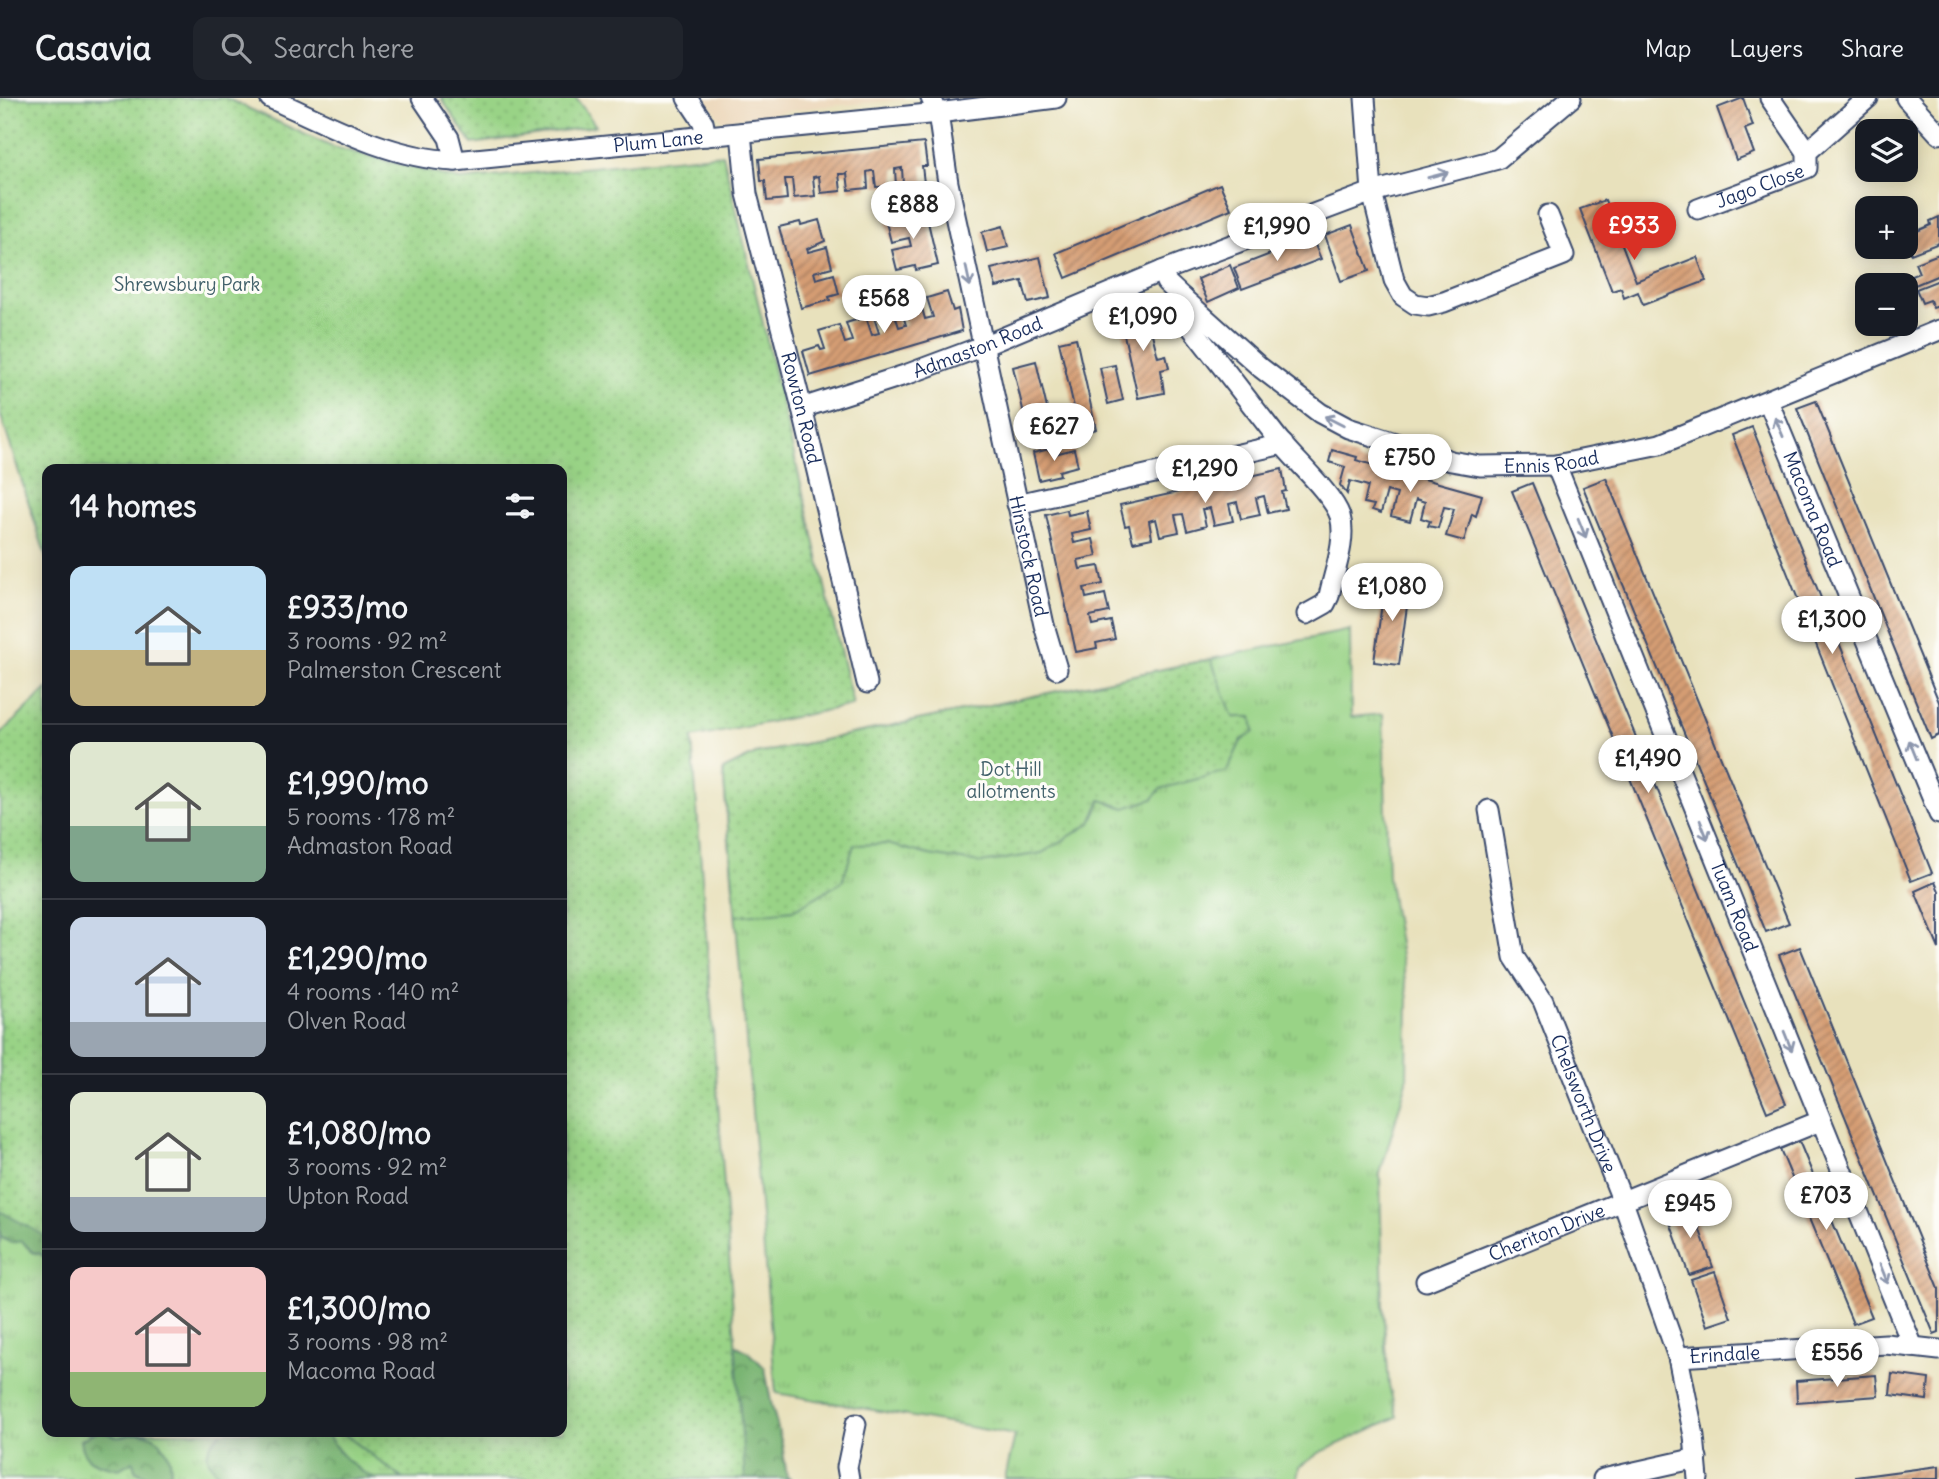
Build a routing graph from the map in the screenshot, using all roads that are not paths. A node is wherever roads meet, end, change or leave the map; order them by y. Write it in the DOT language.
graph roads {
  1 [pos="270,98"];
  2 [pos="422,98"];
  3 [pos="687,98"];
  4 [pos="1056,98"];
  5 [pos="1365,98"];
  6 [pos="1571,98"];
  7 [pos="1770,98"];
  8 [pos="1868,98"];
  9 [pos="1906,98"];
  10 [pos="934,105"];
  11 [pos="741,133"];
  12 [pos="1939,134"];
  13 [pos="706,136"];
  14 [pos="1807,152"];
  15 [pos="455,161"];
  16 [pos="1372,192"];
  17 [pos="1698,209"];
  18 [pos="1548,215"];
  19 [pos="1161,271"];
  20 [pos="1183,298"];
  21 [pos="1939,330"];
  22 [pos="984,346"];
  23 [pos="1768,401"];
  24 [pos="802,408"];
  25 [pos="1283,444"];
  26 [pos="1556,465"];
  27 [pos="1017,504"];
  28 [pos="1307,614"];
  29 [pos="1056,669"];
  30 [pos="867,683"];
  31 [pos="1489,810"];
  32 [pos="1939,814"];
  33 [pos="1821,1121"];
  34 [pos="1623,1202"];
  35 [pos="1426,1281"];
  36 [pos="1913,1347"];
  37 [pos="1939,1350"];
  38 [pos="1678,1357"];
  39 [pos="856,1424"];
  40 [pos="1697,1458"];
  41 [pos="849,1479"];
  42 [pos="1603,1479"];
  43 [pos="1698,1479"];
  1 -- 15 [label="street, Plum Lane"];
  2 -- 15 [label="street"];
  3 -- 13 [label="street"];
  4 -- 10 [label="street, Plum Lane"];
  5 -- 16 [label="street"];
  16 -- 6 [label="street, Admaston Road, one-way"];
  7 -- 14 [label="street, Jago Close"];
  8 -- 14 [label="street, Jago Close"];
  9 -- 12 [label="street"];
  10 -- 11 [label="street, Plum Lane"];
  10 -- 22 [label="street, Hinstock Road, one-way"];
  11 -- 13 [label="street, Plum Lane"];
  11 -- 24 [label="street, Rowton Road"];
  13 -- 15 [label="street, Plum Lane"];
  14 -- 17 [label="street, Jago Close"];
  16 -- 18 [label="street"];
  16 -- 19 [label="street, Admaston Road"];
  19 -- 20 [label="street, Ennis Road"];
  19 -- 22 [label="street, Admaston Road"];
  20 -- 25 [label="street"];
  26 -- 20 [label="street, Ennis Road, one-way"];
  21 -- 23 [label="street, Ennis Road"];
  22 -- 24 [label="street, Admaston Road"];
  22 -- 27 [label="street, Hinstock Road"];
  23 -- 26 [label="street, Ennis Road"];
  32 -- 23 [label="street, Macoma Road, one-way"];
  24 -- 30 [label="street, Rowton Road"];
  25 -- 27 [label="street"];
  25 -- 28 [label="street"];
  26 -- 33 [label="street, Tuam Road, one-way"];
  27 -- 29 [label="street, Hinstock Road"];
  31 -- 34 [label="street, Chelsworth Drive"];
  33 -- 34 [label="street, Cheriton Drive"];
  33 -- 36 [label="street, Tuam Road, one-way"];
  34 -- 35 [label="street, Cheriton Drive"];
  34 -- 38 [label="street, Chelsworth Drive"];
  36 -- 37 [label="street, Erindale"];
  36 -- 38 [label="street, Erindale"];
  38 -- 40 [label="street, Chelsworth Drive"];
  39 -- 41 [label="street"];
  40 -- 42 [label="street"];
  40 -- 43 [label="street, Chelsworth Drive"];
}
